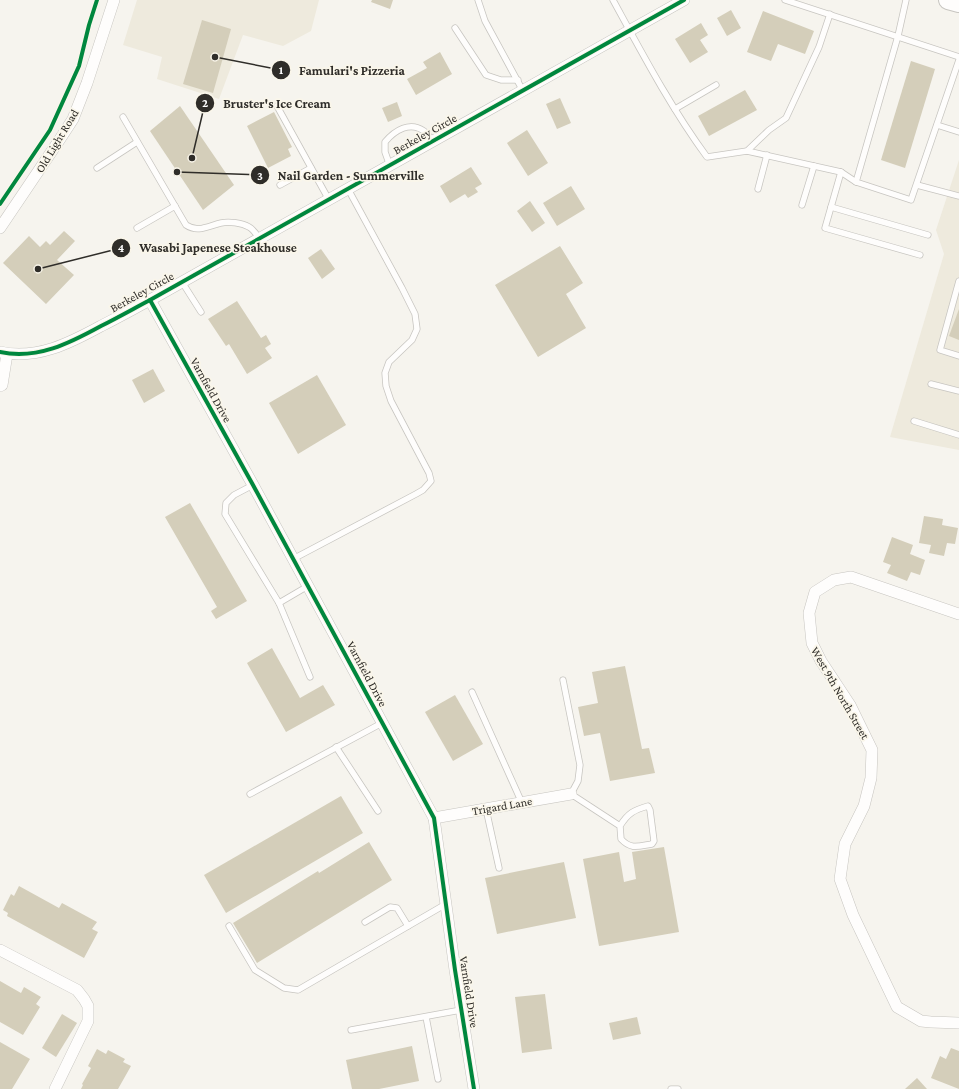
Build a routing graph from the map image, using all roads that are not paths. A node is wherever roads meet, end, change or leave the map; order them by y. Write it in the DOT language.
graph roads {
  1 [pos="114,0"];
  2 [pos="478,0"];
  3 [pos="613,0"];
  4 [pos="684,0"];
  5 [pos="785,0"];
  6 [pos="906,0"];
  7 [pos="948,0"];
  8 [pos="959,3"];
  9 [pos="830,14"];
  10 [pos="455,28"];
  11 [pos="630,31"];
  12 [pos="898,36"];
  13 [pos="959,58"];
  14 [pos="518,80"];
  15 [pos="716,85"];
  16 [pos="523,90"];
  17 [pos="277,106"];
  18 [pos="675,108"];
  19 [pos="123,117"];
  20 [pos="937,125"];
  21 [pos="959,132"];
  22 [pos="433,141"];
  23 [pos="137,142"];
  24 [pos="747,150"];
  25 [pos="767,155"];
  26 [pos="390,166"];
  27 [pos="814,166"];
  28 [pos="97,168"];
  29 [pos="311,168"];
  30 [pos="841,172"];
  31 [pos="856,182"];
  32 [pos="917,184"];
  33 [pos="280,185"];
  34 [pos="348,189"];
  35 [pos="758,189"];
  36 [pos="959,196"];
  37 [pos="329,200"];
  38 [pos="802,205"];
  39 [pos="175,206"];
  40 [pos="831,206"];
  41 [pos="0,228"];
  42 [pos="137,228"];
  43 [pos="928,235"];
  44 [pos="260,238"];
  45 [pos="920,255"];
  46 [pos="959,281"];
  47 [pos="182,282"];
  48 [pos="150,300"];
  49 [pos="201,312"];
  50 [pos="3,353"];
  51 [pos="959,356"];
  52 [pos="931,384"];
  53 [pos="0,386"];
  54 [pos="959,391"];
  55 [pos="914,421"];
  56 [pos="959,435"];
  57 [pos="253,485"];
  58 [pos="293,559"];
  59 [pos="308,586"];
  60 [pos="279,603"];
  61 [pos="959,614"];
  62 [pos="310,677"];
  63 [pos="563,680"];
  64 [pos="472,692"];
  65 [pos="382,723"];
  66 [pos="336,748"];
  67 [pos="250,794"];
  68 [pos="571,794"];
  69 [pos="522,803"];
  70 [pos="486,809"];
  71 [pos="378,811"];
  72 [pos="434,818"];
  73 [pos="620,826"];
  74 [pos="499,868"];
  75 [pos="446,904"];
  76 [pos="365,922"];
  77 [pos="229,926"];
  78 [pos="408,926"];
  79 [pos="0,950"];
  80 [pos="461,1010"];
  81 [pos="426,1017"];
  82 [pos="959,1023"];
  83 [pos="351,1030"];
  84 [pos="438,1079"];
  85 [pos="55,1089"];
  86 [pos="474,1089"];
  87 [pos="671,1089"];
  88 [pos="678,1089"];
  1 -- 41 [label="street, Old Light Road"];
  2 -- 14 [label="lane"];
  3 -- 11 [label="lane"];
  4 -- 11 [label="street, Berkeley Circle"];
  5 -- 9 [label="lane"];
  6 -- 12 [label="lane"];
  7 -- 8 [label="main road"];
  9 -- 12 [label="lane"];
  9 -- 24 [label="lane"];
  10 -- 14 [label="lane"];
  11 -- 16 [label="street, Berkeley Circle"];
  11 -- 18 [label="lane"];
  12 -- 13 [label="lane"];
  12 -- 31 [label="lane"];
  13 -- 20 [label="lane"];
  14 -- 16 [label="lane"];
  15 -- 18 [label="lane"];
  16 -- 22 [label="street, Berkeley Circle"];
  17 -- 29 [label="lane"];
  18 -- 24 [label="lane"];
  19 -- 23 [label="lane"];
  20 -- 21 [label="lane"];
  20 -- 32 [label="lane"];
  22 -- 26 [label="street, Berkeley Circle"];
  22 -- 26 [label="lane"];
  23 -- 28 [label="lane"];
  23 -- 39 [label="lane"];
  24 -- 25 [label="lane"];
  25 -- 27 [label="lane"];
  25 -- 35 [label="lane"];
  26 -- 34 [label="street, Berkeley Circle"];
  27 -- 30 [label="lane"];
  27 -- 38 [label="lane"];
  29 -- 33 [label="lane"];
  29 -- 37 [label="lane"];
  30 -- 31 [label="lane"];
  30 -- 40 [label="lane"];
  31 -- 32 [label="lane"];
  32 -- 36 [label="lane"];
  34 -- 37 [label="street, Berkeley Circle"];
  34 -- 58 [label="lane"];
  37 -- 44 [label="street, Berkeley Circle"];
  39 -- 42 [label="lane"];
  39 -- 44 [label="lane"];
  40 -- 43 [label="lane"];
  40 -- 45 [label="lane"];
  44 -- 47 [label="street, Berkeley Circle"];
  46 -- 51 [label="lane"];
  47 -- 48 [label="street, Berkeley Circle"];
  47 -- 49 [label="lane"];
  48 -- 50 [label="street, Berkeley Circle"];
  48 -- 57 [label="street, Varnfield Drive"];
  50 -- 53 [label="street"];
  52 -- 54 [label="lane"];
  55 -- 56 [label="lane"];
  57 -- 58 [label="street, Varnfield Drive"];
  57 -- 60 [label="lane"];
  58 -- 59 [label="street, Varnfield Drive"];
  59 -- 60 [label="lane"];
  59 -- 65 [label="street, Varnfield Drive"];
  60 -- 62 [label="lane"];
  61 -- 82 [label="street, West 9th North Street"];
  63 -- 68 [label="lane"];
  64 -- 69 [label="lane"];
  65 -- 66 [label="lane"];
  65 -- 72 [label="street, Varnfield Drive"];
  66 -- 67 [label="lane"];
  66 -- 71 [label="lane"];
  68 -- 69 [label="street, Trigard Lane"];
  68 -- 73 [label="lane"];
  69 -- 70 [label="street, Trigard Lane"];
  70 -- 72 [label="street, Trigard Lane"];
  70 -- 74 [label="lane"];
  72 -- 75 [label="street, Varnfield Drive"];
  73 -- 73 [label="lane"];
  75 -- 78 [label="lane"];
  75 -- 80 [label="street, Varnfield Drive"];
  76 -- 78 [label="lane"];
  77 -- 78 [label="lane"];
  79 -- 85 [label="street"];
  80 -- 81 [label="lane"];
  80 -- 86 [label="street, Varnfield Drive"];
  81 -- 83 [label="lane"];
  81 -- 84 [label="lane"];
  87 -- 88 [label="lane"];
}
